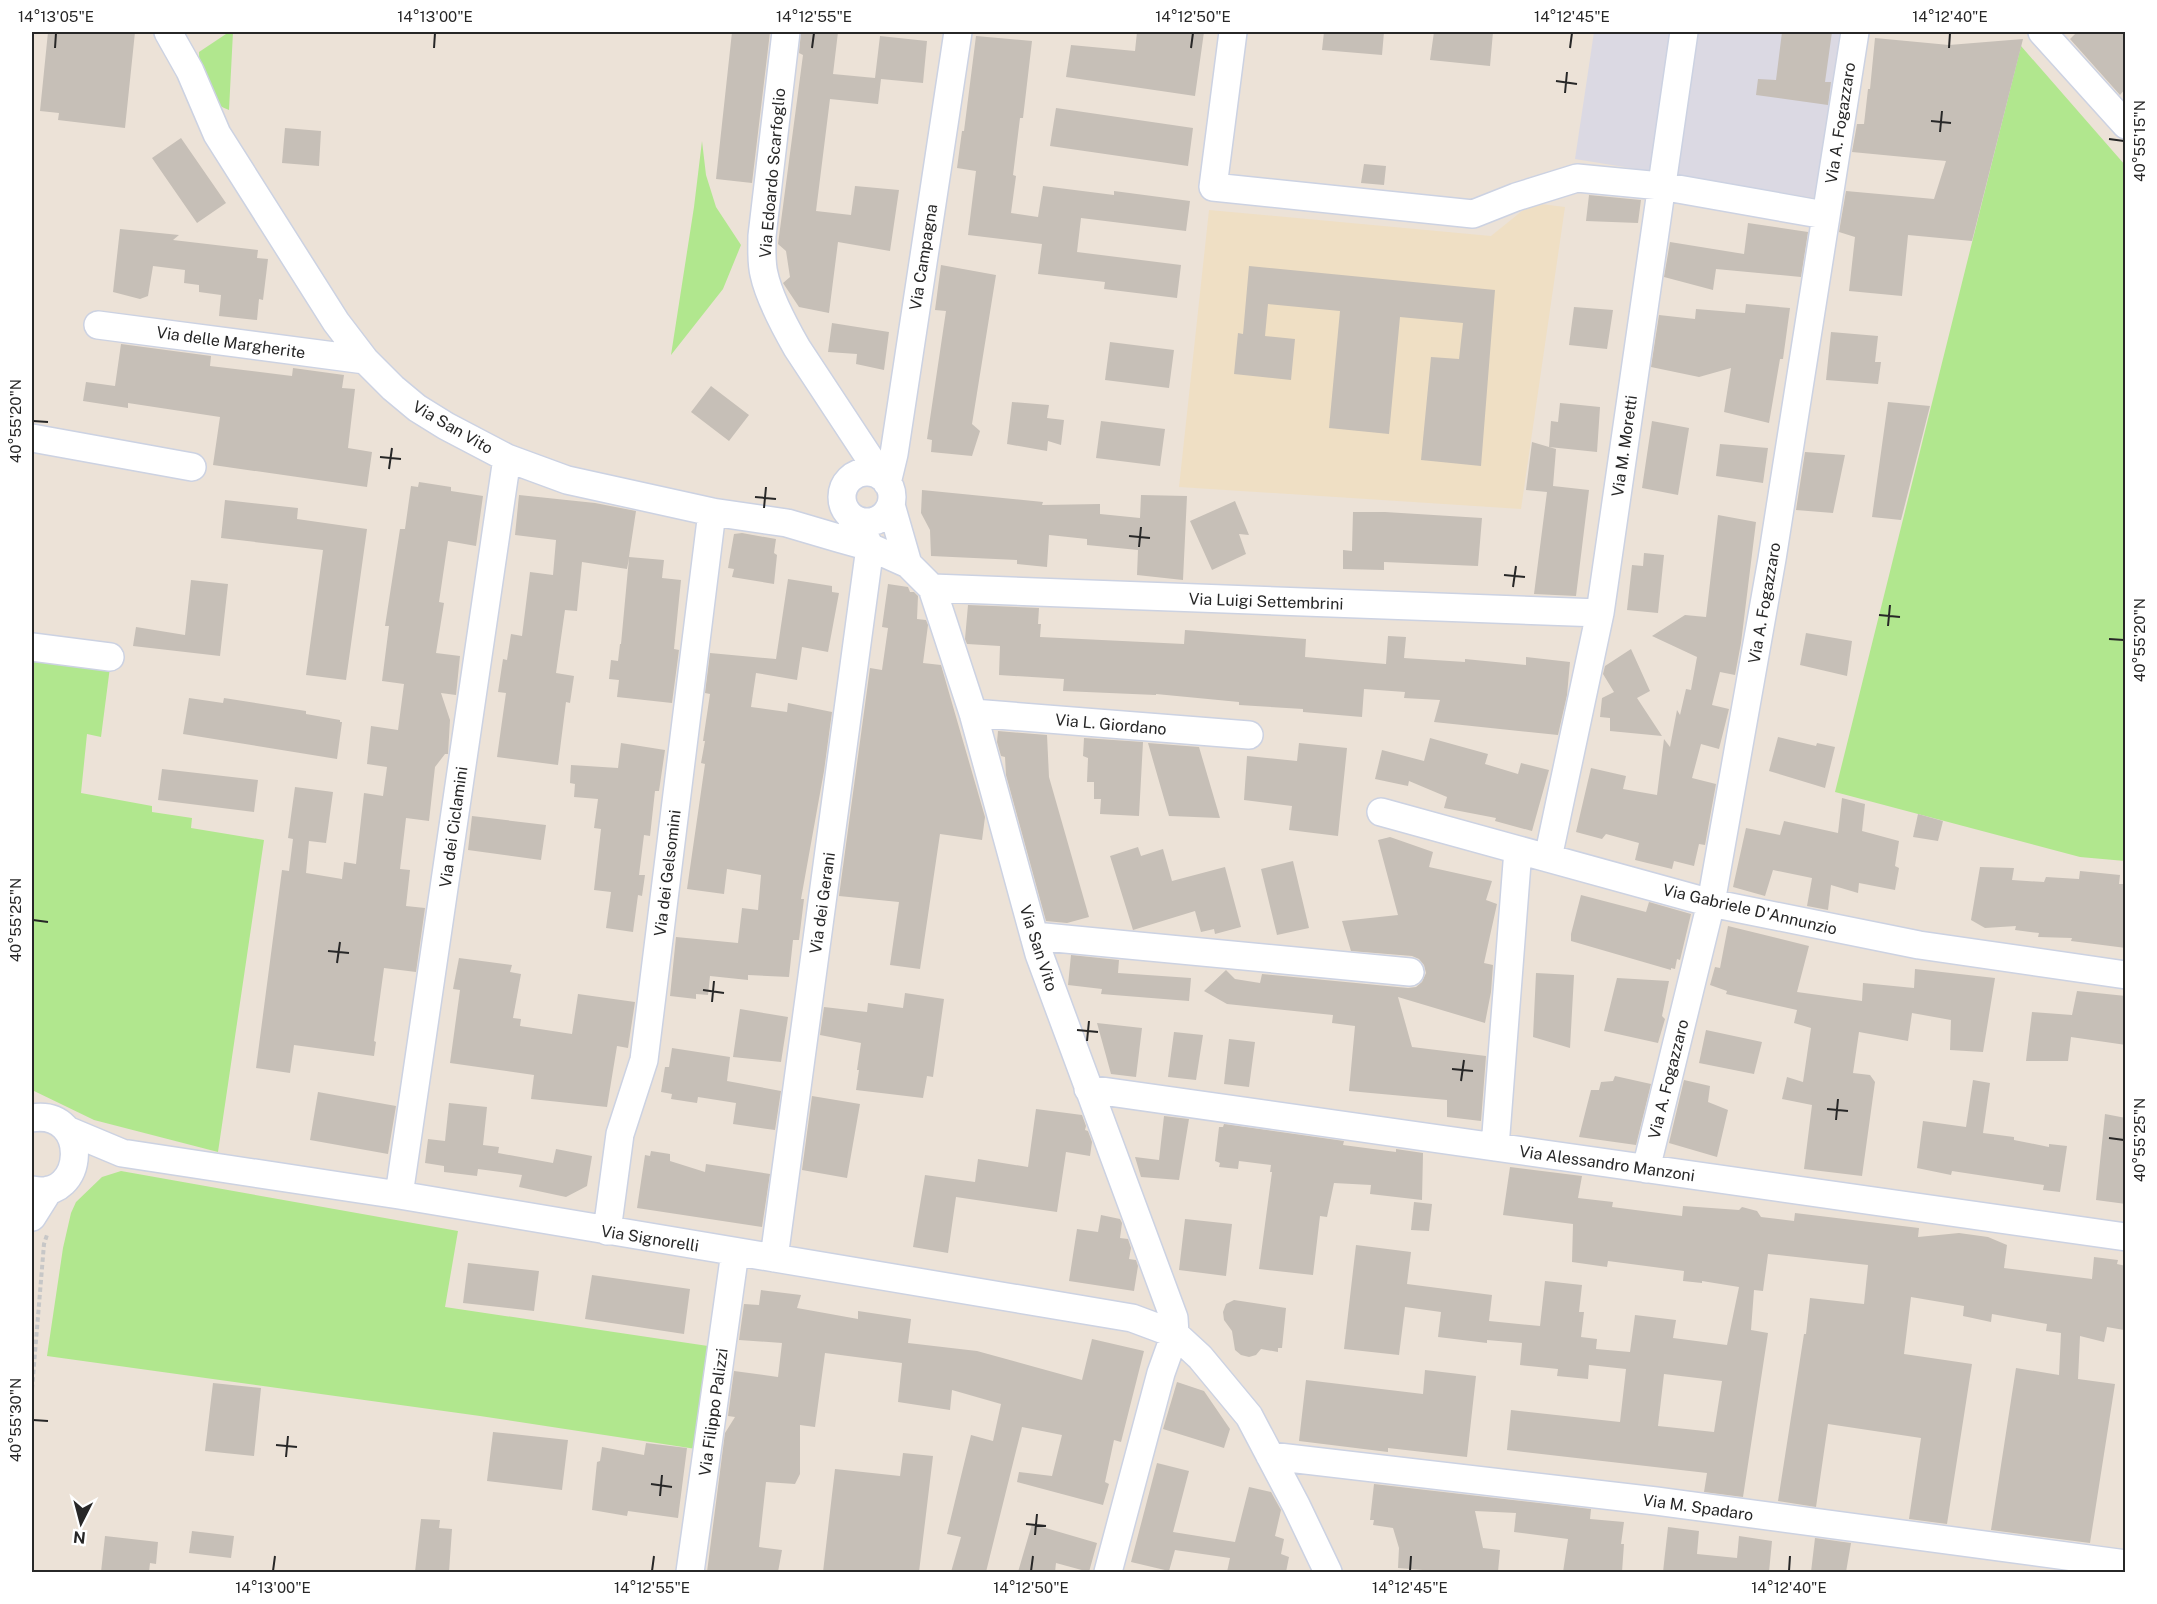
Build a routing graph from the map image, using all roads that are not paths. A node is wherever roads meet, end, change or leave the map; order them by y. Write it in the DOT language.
graph roads {
  1 [pos="168,32"];
  2 [pos="786,32"];
  3 [pos="957,32"];
  4 [pos="1233,32"];
  5 [pos="1684,32"];
  6 [pos="1855,32"];
  7 [pos="2042,32"];
  8 [pos="2126,125"];
  9 [pos="1661,186"];
  10 [pos="1825,215"];
  11 [pos="98,325"];
  12 [pos="365,360"];
  13 [pos="32,438"];
  14 [pos="507,458"];
  15 [pos="192,467"];
  16 [pos="864,510"];
  17 [pos="712,512"];
  18 [pos="788,523"];
  19 [pos="908,564"];
  20 [pos="932,588"];
  21 [pos="1600,613"];
  22 [pos="32,647"];
  23 [pos="110,657"];
  24 [pos="973,713"];
  25 [pos="1249,735"];
  26 [pos="1381,812"];
  27 [pos="1518,850"];
  28 [pos="1548,858"];
  29 [pos="1711,903"];
  30 [pos="1034,936"];
  31 [pos="1410,972"];
  32 [pos="2126,975"];
  33 [pos="1088,1089"];
  34 [pos="32,1117"];
  35 [pos="67,1130"];
  36 [pos="1495,1147"];
  37 [pos="122,1153"];
  38 [pos="74,1165"];
  39 [pos="1646,1169"];
  40 [pos="40,1190"];
  41 [pos="399,1196"];
  42 [pos="40,1226"];
  43 [pos="607,1231"];
  44 [pos="2126,1238"];
  45 [pos="735,1252"];
  46 [pos="774,1258"];
  47 [pos="1175,1334"];
  48 [pos="1270,1456"];
  49 [pos="2126,1564"];
  50 [pos="690,1572"];
  51 [pos="1108,1572"];
  52 [pos="1328,1572"];
  1 -- 12 [label="street, Via San Vito"];
  2 -- 16 [label="street, Via Edoardo Scarfoglio"];
  3 -- 16 [label="street, Via Campagna"];
  4 -- 9 [label="street"];
  5 -- 9 [label="street, Via M. Moretti"];
  6 -- 10 [label="street, Via A. Fogazzaro"];
  7 -- 8 [label="street"];
  9 -- 10 [label="street"];
  9 -- 21 [label="street, Via M. Moretti"];
  10 -- 29 [label="street, Via A. Fogazzaro"];
  11 -- 12 [label="street, Via delle Margherite"];
  12 -- 14 [label="street, Via San Vito"];
  13 -- 15 [label="street"];
  14 -- 17 [label="street, Via San Vito"];
  14 -- 41 [label="street, Via dei Ciclamini"];
  16 -- 18 [label="street, Via San Vito"];
  16 -- 18 [label="street, Via San Vito"];
  16 -- 19 [label="street, Via San Vito"];
  16 -- 19 [label="street, Via San Vito"];
  16 -- 46 [label="street, Via dei Gerani"];
  17 -- 18 [label="street, Via San Vito"];
  17 -- 43 [label="street, Via dei Gelsomini"];
  19 -- 20 [label="street, Via San Vito"];
  20 -- 21 [label="street, Via Luigi Settembrini"];
  20 -- 24 [label="street, Via San Vito"];
  21 -- 28 [label="street, Via M. Moretti"];
  22 -- 23 [label="street"];
  24 -- 25 [label="street, Via L. Giordano"];
  24 -- 30 [label="street, Via San Vito"];
  26 -- 27 [label="street, Via Gabriele D'Annunzio"];
  27 -- 28 [label="street, Via Gabriele D'Annunzio"];
  27 -- 36 [label="street"];
  28 -- 29 [label="street, Via Gabriele D'Annunzio"];
  29 -- 32 [label="street, Via Gabriele D'Annunzio"];
  29 -- 39 [label="street, Via A. Fogazzaro"];
  30 -- 31 [label="street"];
  30 -- 33 [label="street, Via San Vito"];
  33 -- 36 [label="street, Via Alessandro Manzoni"];
  33 -- 47 [label="street, Via San Vito"];
  34 -- 35 [label="street, Via Signorelli"];
  35 -- 37 [label="street, Via Signorelli"];
  35 -- 38 [label="street"];
  36 -- 39 [label="street, Via Alessandro Manzoni"];
  37 -- 38 [label="street, Via Signorelli"];
  37 -- 41 [label="street, Via Signorelli"];
  38 -- 40 [label="street"];
  39 -- 44 [label="street, Via Alessandro Manzoni"];
  40 -- 42 [label="street"];
  41 -- 43 [label="street, Via Signorelli"];
  43 -- 45 [label="street, Via Signorelli"];
  45 -- 46 [label="street, Via Signorelli"];
  45 -- 50 [label="street, Via Filippo Palizzi"];
  46 -- 47 [label="street, Via Signorelli"];
  47 -- 48 [label="street"];
  47 -- 51 [label="street"];
  48 -- 49 [label="street, Via M. Spadaro"];
  48 -- 52 [label="street"];
}
